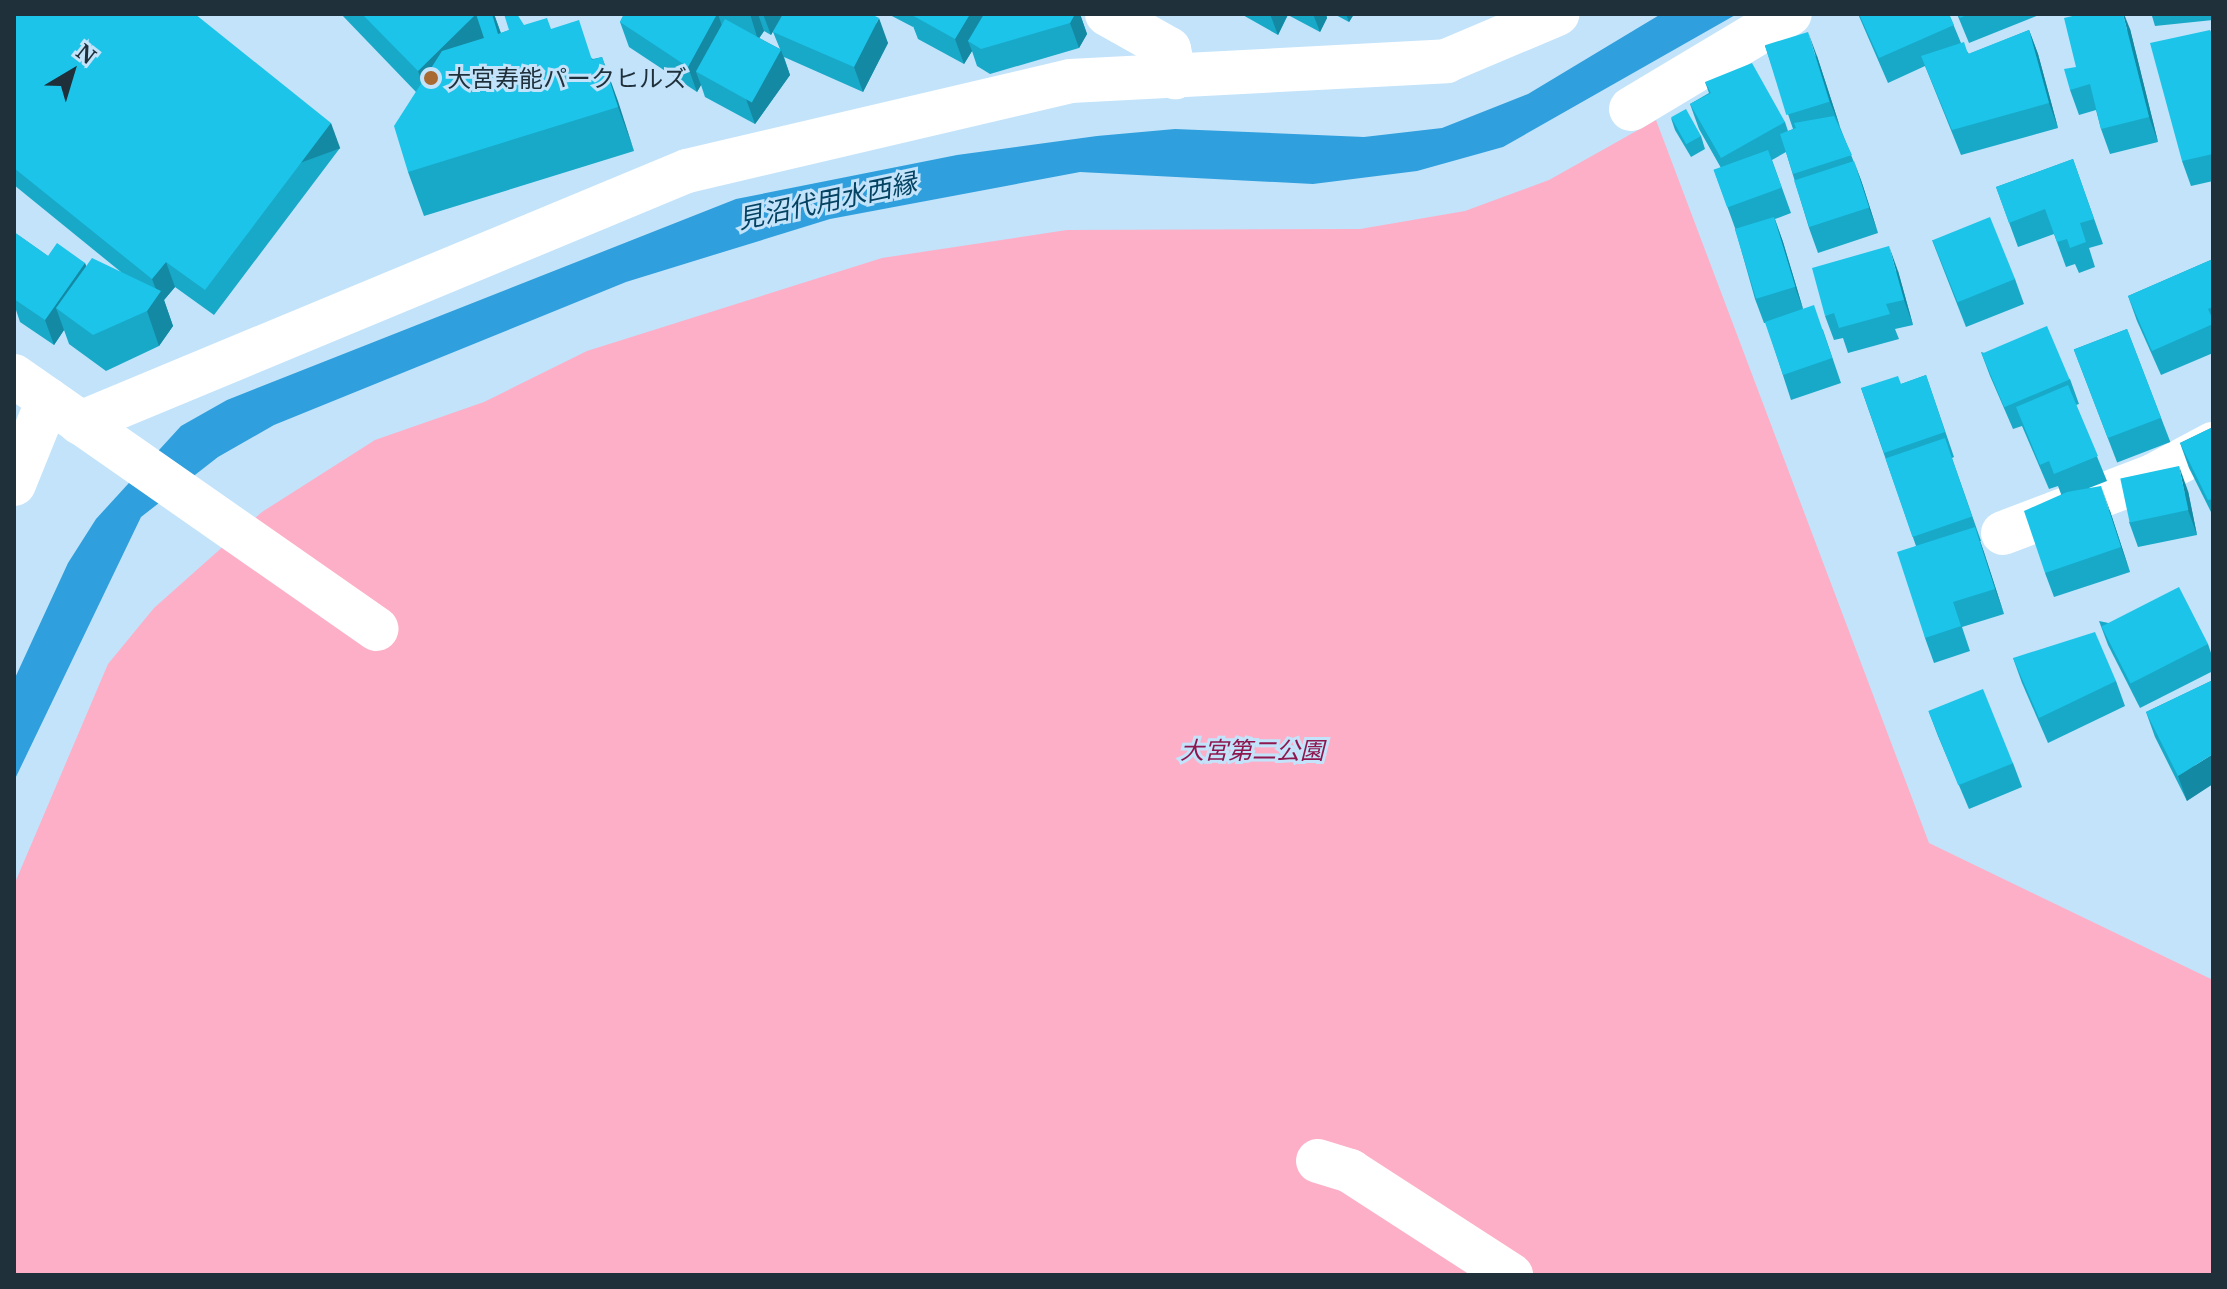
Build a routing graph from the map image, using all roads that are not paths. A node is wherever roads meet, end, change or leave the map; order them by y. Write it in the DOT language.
graph roads {
  1 [pos="1107,14"];
  2 [pos="1557,14"];
  3 [pos="1790,14"];
  4 [pos="1175,77"];
  5 [pos="1631,109"];
  6 [pos="61,409"];
  7 [pos="2213,444"];
  8 [pos="14,484"];
  9 [pos="2003,533"];
  10 [pos="376,629"];
  11 [pos="1318,1161"];
  12 [pos="1511,1275"];
  1 -- 4 [label="street"];
  2 -- 4 [label="street"];
  3 -- 5 [label="street"];
  4 -- 6 [label="street"];
  6 -- 8 [label="street"];
  6 -- 10 [label="street"];
  7 -- 9 [label="street"];
  11 -- 12 [label="street"];
}
